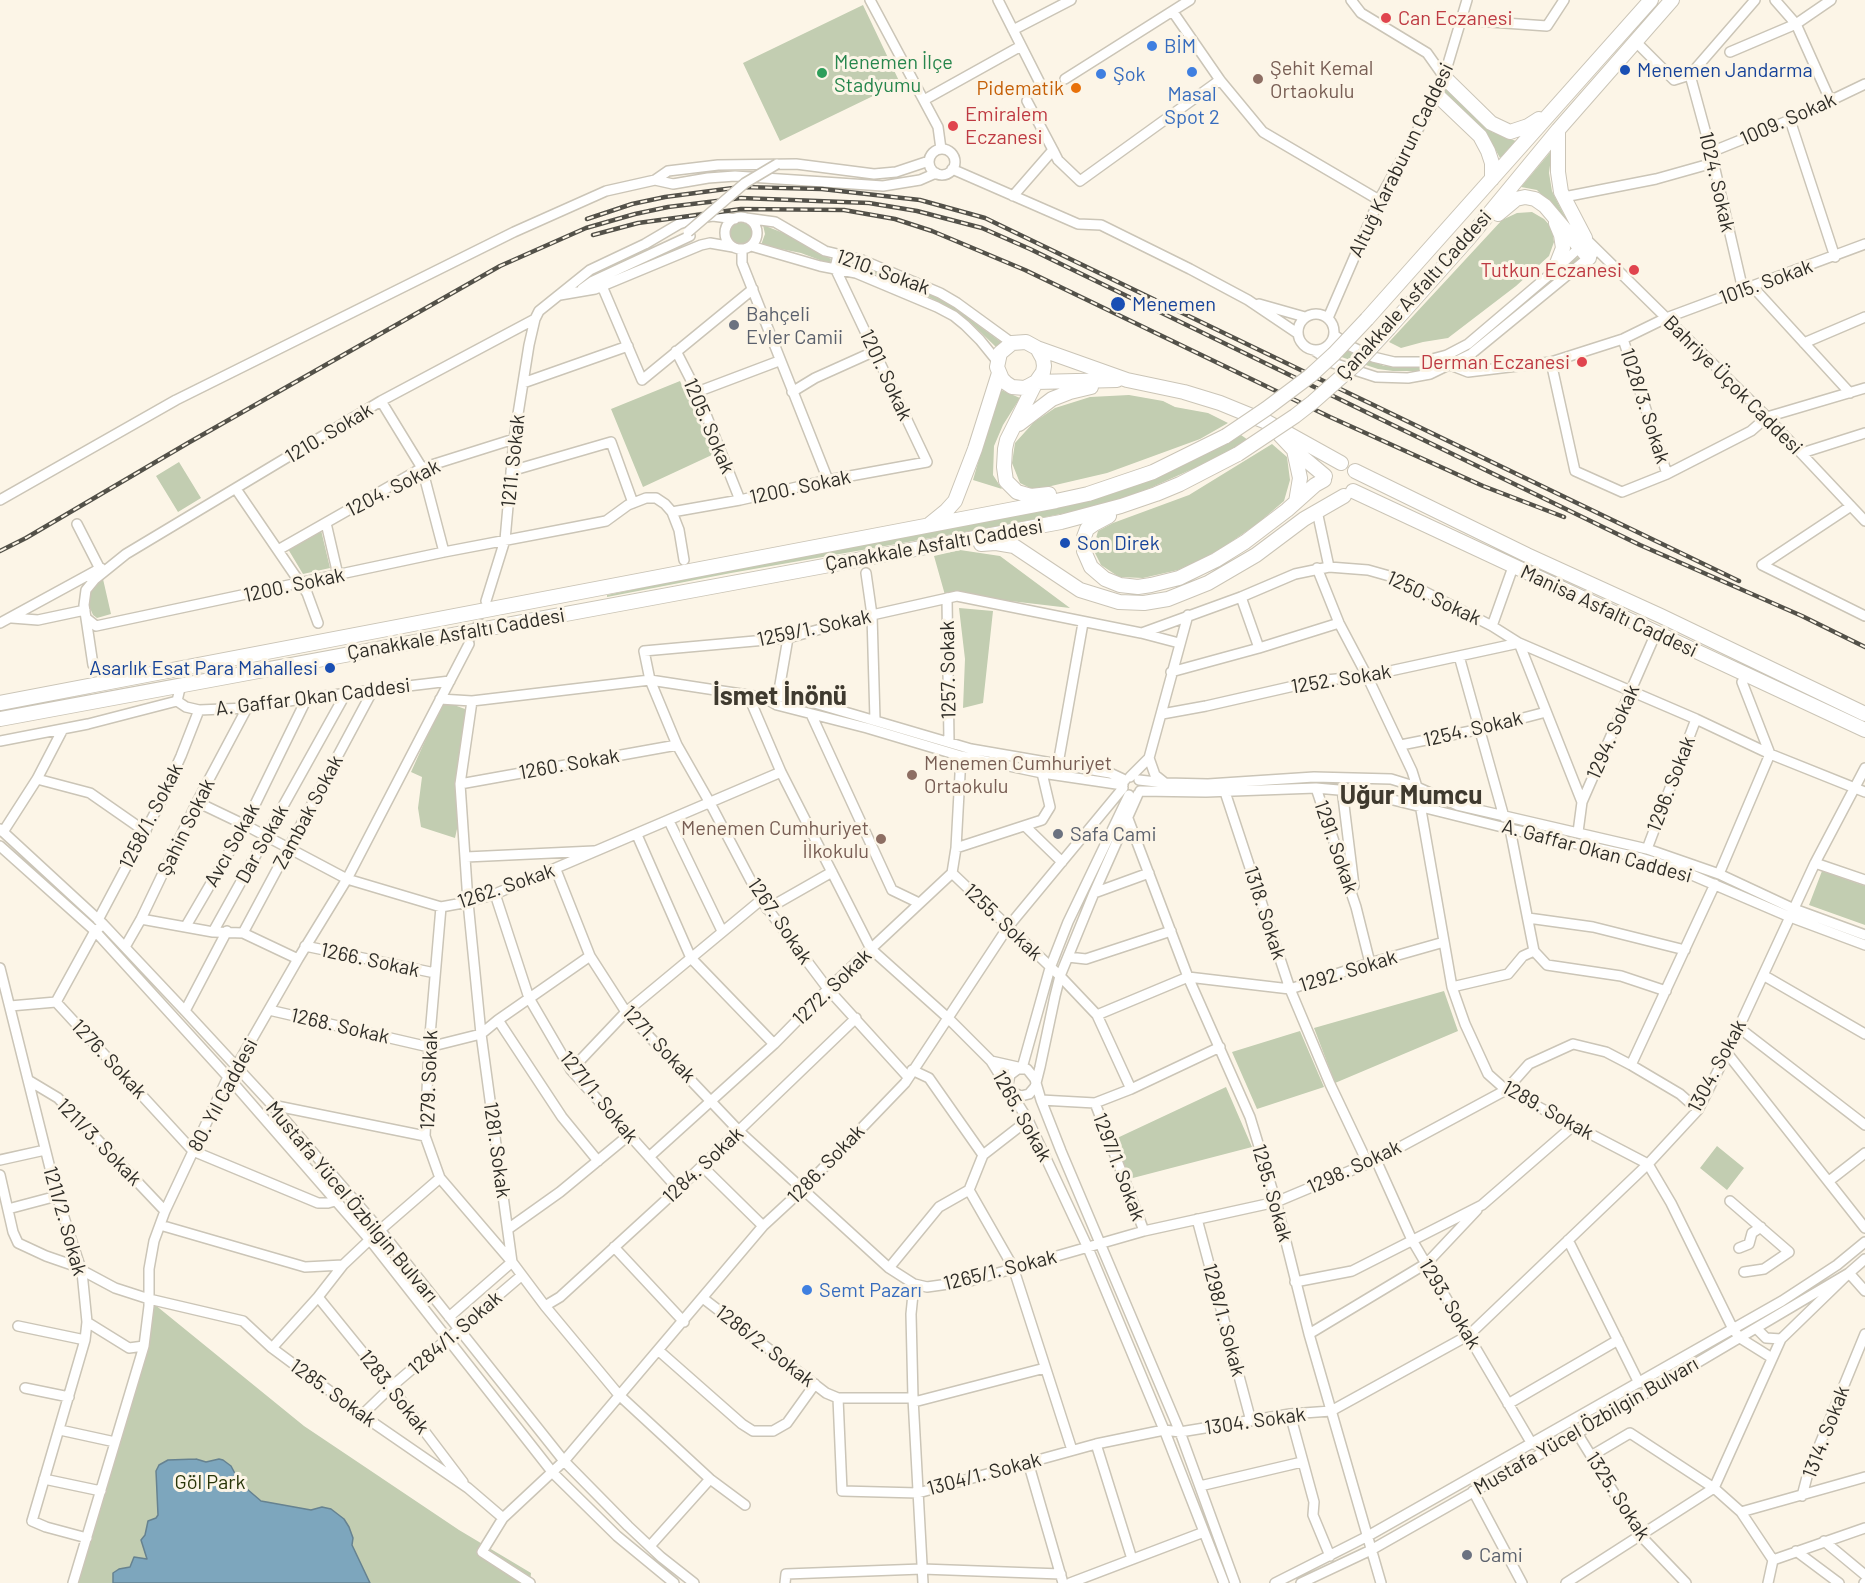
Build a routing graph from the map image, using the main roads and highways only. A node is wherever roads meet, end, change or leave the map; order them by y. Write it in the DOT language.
graph roads {
  1 [pos="1651,0"];
  2 [pos="1672,0"];
  3 [pos="1444,77"];
  4 [pos="1437,95"];
  5 [pos="1556,107"];
  6 [pos="1558,130"];
  7 [pos="1492,179"];
  8 [pos="1552,216"];
  9 [pos="1469,238"];
  10 [pos="1554,272"];
  11 [pos="1037,348"];
  12 [pos="998,367"];
  13 [pos="1126,380"];
  14 [pos="1036,382"];
  15 [pos="1269,423"];
  16 [pos="1013,430"];
  17 [pos="1294,450"];
  18 [pos="1341,463"];
  19 [pos="1217,465"];
  20 [pos="1355,471"];
  21 [pos="1325,478"];
  22 [pos="1122,483"];
  23 [pos="1348,493"];
  24 [pos="1296,502"];
  25 [pos="927,526"];
  26 [pos="946,543"];
  27 [pos="0,703"];
  28 [pos="1865,714"];
  29 [pos="0,719"];
  30 [pos="1865,730"];
  1 -- 5 [label="highway, Çanakkale Asfaltı Caddesi"];
  2 -- 6 [label="highway, Çanakkale Asfaltı Caddesi"];
  3 -- 5 [label="highway"];
  4 -- 7 [label="highway"];
  5 -- 7 [label="highway, Çanakkale Asfaltı Caddesi"];
  6 -- 8 [label="highway"];
  6 -- 9 [label="highway, Çanakkale Asfaltı Caddesi"];
  7 -- 22 [label="highway, Çanakkale Asfaltı Caddesi, bridge"];
  8 -- 9 [label="highway"];
  8 -- 10 [label="highway"];
  9 -- 19 [label="highway, Çanakkale Asfaltı Caddesi, bridge"];
  11 -- 12 [label="highway"];
  11 -- 13 [label="highway"];
  11 -- 14 [label="highway"];
  12 -- 14 [label="highway"];
  12 -- 25 [label="highway"];
  13 -- 14 [label="highway"];
  13 -- 15 [label="highway"];
  13 -- 16 [label="highway"];
  14 -- 16 [label="highway"];
  15 -- 17 [label="highway"];
  15 -- 18 [label="highway"];
  16 -- 22 [label="highway"];
  17 -- 21 [label="highway"];
  17 -- 24 [label="highway"];
  18 -- 20 [label="highway"];
  18 -- 21 [label="highway"];
  19 -- 24 [label="highway"];
  19 -- 26 [label="highway, Çanakkale Asfaltı Caddesi"];
  20 -- 23 [label="highway"];
  20 -- 28 [label="highway, Manisa Asfaltı Caddesi"];
  21 -- 23 [label="highway"];
  21 -- 24 [label="highway"];
  22 -- 25 [label="highway, Çanakkale Asfaltı Caddesi"];
  23 -- 26 [label="highway"];
  23 -- 30 [label="highway, Manisa Asfaltı Caddesi"];
  25 -- 27 [label="highway, Çanakkale Asfaltı Caddesi"];
  26 -- 29 [label="highway, Çanakkale Asfaltı Caddesi"];
}
